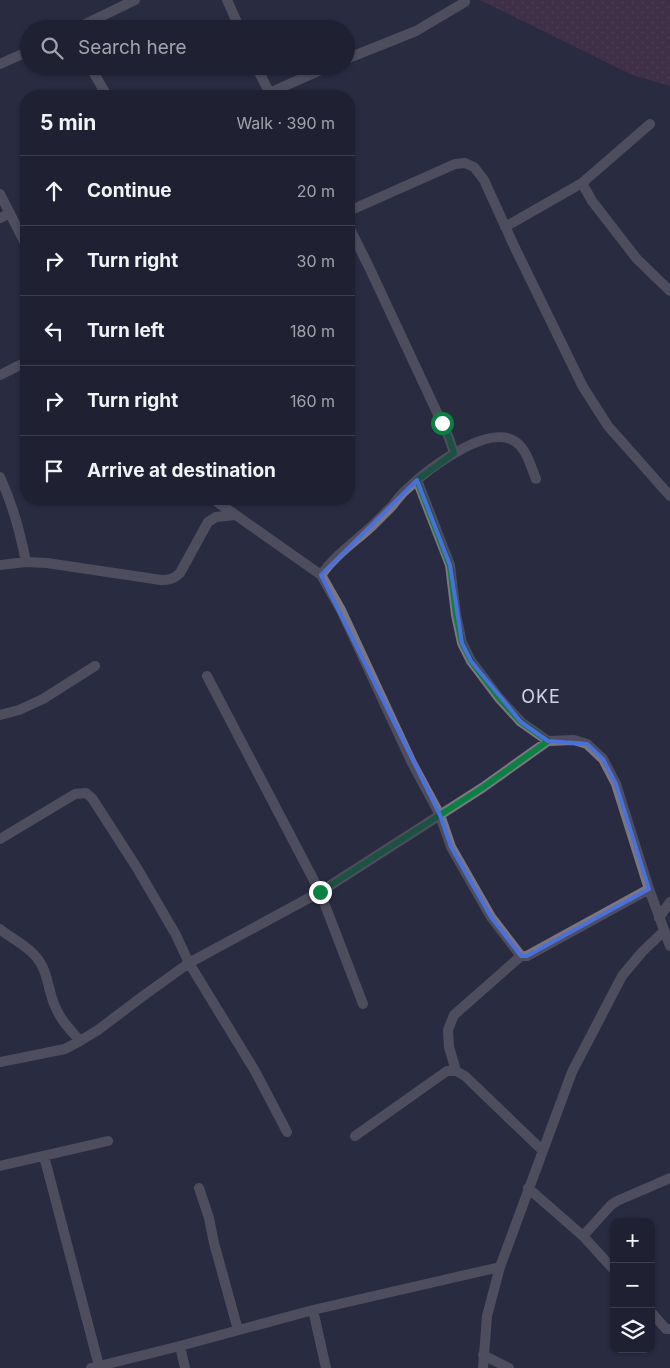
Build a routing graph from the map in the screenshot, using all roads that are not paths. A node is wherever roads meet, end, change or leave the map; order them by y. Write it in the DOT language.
graph roads {
  1 [pos="135,0"];
  2 [pos="228,0"];
  3 [pos="465,2"];
  4 [pos="94,20"];
  5 [pos="236,20"];
  6 [pos="20,54"];
  7 [pos="355,55"];
  8 [pos="1,61"];
  9 [pos="95,75"];
  10 [pos="260,75"];
  11 [pos="311,75"];
  12 [pos="104,90"];
  13 [pos="268,90"];
  14 [pos="279,90"];
  15 [pos="650,124"];
  16 [pos="582,183"];
  17 [pos="0,194"];
  18 [pos="355,208"];
  19 [pos="5,216"];
  20 [pos="505,227"];
  21 [pos="20,237"];
  22 [pos="355,240"];
  23 [pos="669,287"];
  24 [pos="20,365"];
  25 [pos="0,375"];
  26 [pos="454,453"];
  27 [pos="0,477"];
  28 [pos="536,479"];
  29 [pos="417,480"];
  30 [pos="670,496"];
  31 [pos="222,505"];
  32 [pos="236,515"];
  33 [pos="26,562"];
  34 [pos="0,565"];
  35 [pos="321,574"];
  36 [pos="95,666"];
  37 [pos="206,676"];
  38 [pos="0,715"];
  39 [pos="548,741"];
  40 [pos="440,815"];
  41 [pos="0,839"];
  42 [pos="649,889"];
  43 [pos="320,892"];
  44 [pos="670,902"];
  45 [pos="659,918"];
  46 [pos="0,929"];
  47 [pos="664,931"];
  48 [pos="670,946"];
  49 [pos="520,956"];
  50 [pos="189,963"];
  51 [pos="363,1004"];
  52 [pos="80,1040"];
  53 [pos="0,1062"];
  54 [pos="456,1071"];
  55 [pos="287,1132"];
  56 [pos="355,1136"];
  57 [pos="108,1141"];
  58 [pos="542,1150"];
  59 [pos="44,1156"];
  60 [pos="0,1166"];
  61 [pos="670,1178"];
  62 [pos="199,1188"];
  63 [pos="528,1188"];
  64 [pos="583,1236"];
  65 [pos="610,1266"];
  66 [pos="500,1267"];
  67 [pos="313,1310"];
  68 [pos="655,1317"];
  69 [pos="670,1329"];
  70 [pos="238,1330"];
  71 [pos="180,1346"];
  72 [pos="483,1355"];
  73 [pos="95,1367"];
  74 [pos="185,1368"];
  75 [pos="326,1368"];
  76 [pos="483,1368"];
  77 [pos="509,1368"];
  1 -- 4 [label="street"];
  2 -- 5 [label="street"];
  3 -- 7 [label="street"];
  6 -- 8 [label="street"];
  9 -- 12 [label="street"];
  10 -- 13 [label="street"];
  11 -- 14 [label="street"];
  15 -- 16 [label="street"];
  16 -- 20 [label="street"];
  16 -- 23 [label="street"];
  17 -- 19 [label="street"];
  18 -- 20 [label="street"];
  19 -- 21 [label="street"];
  20 -- 30 [label="street"];
  22 -- 26 [label="street"];
  24 -- 25 [label="street"];
  26 -- 28 [label="street"];
  26 -- 29 [label="street"];
  27 -- 33 [label="street"];
  29 -- 35 [label="street"];
  29 -- 39 [label="street"];
  31 -- 32 [label="street"];
  32 -- 33 [label="street"];
  32 -- 35 [label="street"];
  33 -- 34 [label="street"];
  35 -- 40 [label="street"];
  36 -- 38 [label="street"];
  37 -- 43 [label="street"];
  39 -- 40 [label="street"];
  39 -- 42 [label="street"];
  40 -- 43 [label="street"];
  40 -- 49 [label="street"];
  41 -- 50 [label="street"];
  42 -- 45 [label="street"];
  42 -- 49 [label="street"];
  43 -- 50 [label="street"];
  43 -- 51 [label="street"];
  44 -- 45 [label="street"];
  45 -- 47 [label="street"];
  46 -- 52 [label="street"];
  47 -- 48 [label="street"];
  47 -- 58 [label="street"];
  49 -- 54 [label="street"];
  50 -- 52 [label="street"];
  50 -- 55 [label="street"];
  52 -- 53 [label="street"];
  54 -- 56 [label="street"];
  54 -- 58 [label="street"];
  57 -- 59 [label="street"];
  58 -- 63 [label="street"];
  59 -- 60 [label="street"];
  59 -- 73 [label="street"];
  61 -- 64 [label="street"];
  62 -- 70 [label="street"];
  63 -- 64 [label="street"];
  63 -- 66 [label="street"];
  64 -- 65 [label="street"];
  66 -- 67 [label="street"];
  66 -- 72 [label="street"];
  67 -- 70 [label="street"];
  67 -- 75 [label="street"];
  68 -- 69 [label="street"];
  70 -- 71 [label="street"];
  71 -- 73 [label="street"];
  71 -- 74 [label="street"];
  72 -- 76 [label="street"];
  72 -- 77 [label="street"];
}
